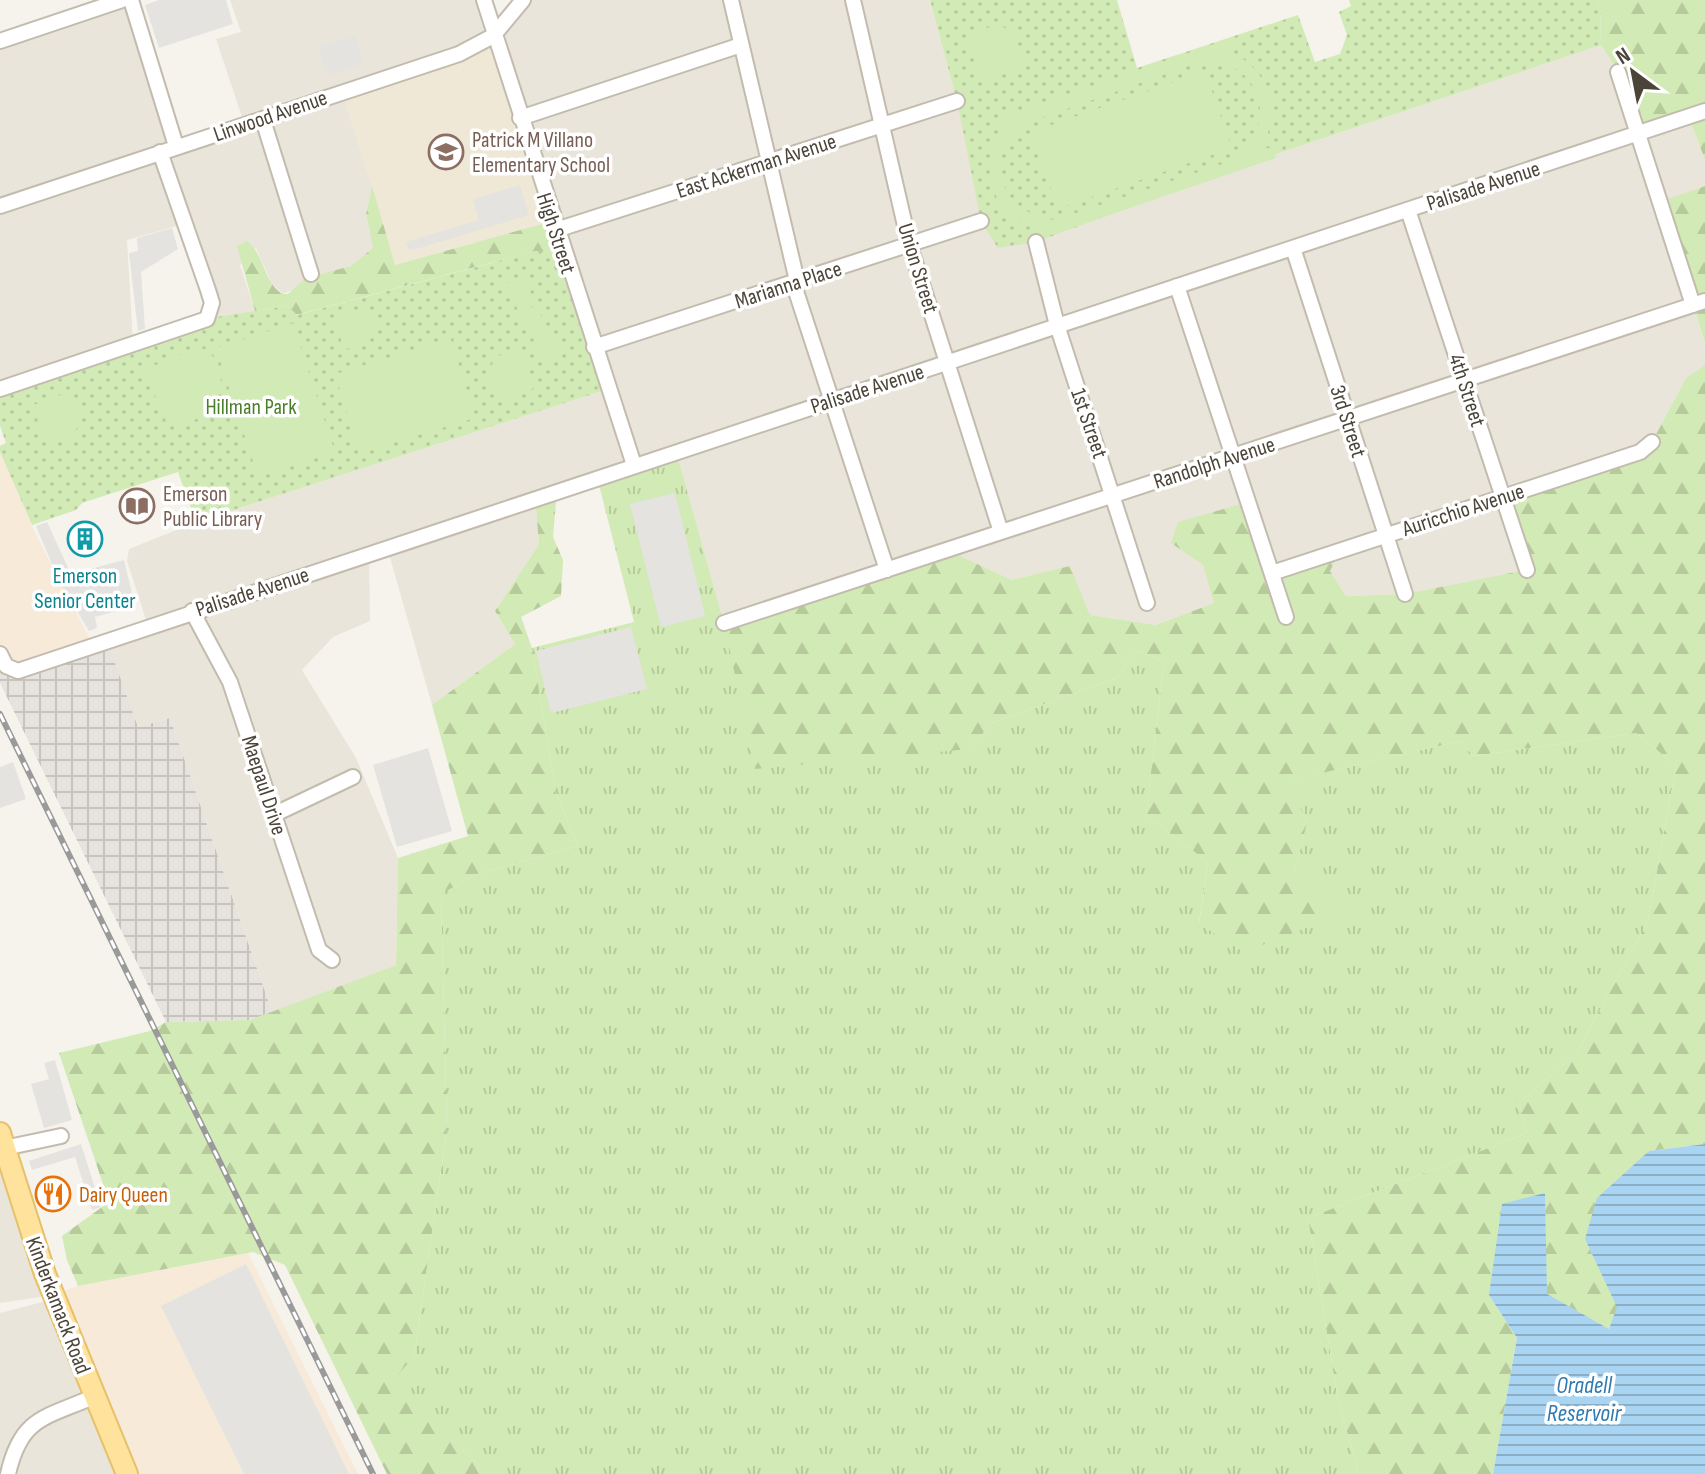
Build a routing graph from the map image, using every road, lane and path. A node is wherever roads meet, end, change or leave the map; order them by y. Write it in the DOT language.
graph roads {
  1 [pos="122,0"];
  2 [pos="131,0"];
  3 [pos="484,0"];
  4 [pos="523,0"];
  5 [pos="731,0"];
  6 [pos="853,0"];
  7 [pos="496,33"];
  8 [pos="0,41"];
  9 [pos="741,45"];
  10 [pos="1618,72"];
  11 [pos="957,101"];
  12 [pos="1705,111"];
  13 [pos="520,118"];
  14 [pos="263,120"];
  15 [pos="882,123"];
  16 [pos="1637,134"];
  17 [pos="176,146"];
  18 [pos="160,152"];
  19 [pos="769,161"];
  20 [pos="0,206"];
  21 [pos="1408,210"];
  22 [pos="981,221"];
  23 [pos="556,230"];
  24 [pos="1036,242"];
  25 [pos="909,243"];
  26 [pos="1293,248"];
  27 [pos="311,274"];
  28 [pos="795,282"];
  29 [pos="1177,286"];
  30 [pos="1699,303"];
  31 [pos="1057,325"];
  32 [pos="594,347"];
  33 [pos="949,361"];
  34 [pos="1464,380"];
  35 [pos="0,389"];
  36 [pos="831,400"];
  37 [pos="1348,418"];
  38 [pos="1652,442"];
  39 [pos="1233,456"];
  40 [pos="634,465"];
  41 [pos="1115,494"];
  42 [pos="1503,496"];
  43 [pos="1001,532"];
  44 [pos="1386,535"];
  45 [pos="887,570"];
  46 [pos="1527,570"];
  47 [pos="1272,573"];
  48 [pos="1405,594"];
  49 [pos="1147,603"];
  50 [pos="192,611"];
  51 [pos="1286,617"];
  52 [pos="724,623"];
  53 [pos="0,654"];
  54 [pos="353,777"];
  55 [pos="275,814"];
  56 [pos="332,960"];
  57 [pos="61,1136"];
  58 [pos="1,1143"];
  59 [pos="93,1397"];
  60 [pos="8,1474"];
  61 [pos="127,1474"];
  1 -- 8 [label="street"];
  2 -- 17 [label="street"];
  3 -- 7 [label="street, High Street"];
  4 -- 7 [label="street, Linwood Avenue"];
  5 -- 9 [label="street"];
  6 -- 15 [label="street, Union Street"];
  7 -- 13 [label="street, High Street"];
  7 -- 14 [label="street, Linwood Avenue"];
  9 -- 13 [label="street"];
  9 -- 19 [label="street"];
  10 -- 16 [label="street"];
  11 -- 15 [label="street, East Ackerman Avenue"];
  12 -- 16 [label="street, Palisade Avenue"];
  13 -- 23 [label="street, High Street"];
  14 -- 17 [label="street, Linwood Avenue"];
  14 -- 27 [label="street"];
  15 -- 19 [label="street, East Ackerman Avenue"];
  15 -- 25 [label="street, Union Street"];
  16 -- 21 [label="street, Palisade Avenue"];
  16 -- 30 [label="street"];
  17 -- 18 [label="street, Linwood Avenue"];
  18 -- 20 [label="street, Linwood Avenue"];
  18 -- 35 [label="street"];
  19 -- 23 [label="street, East Ackerman Avenue"];
  19 -- 28 [label="street"];
  21 -- 26 [label="street, Palisade Avenue"];
  21 -- 34 [label="street, 4th Street"];
  22 -- 25 [label="street, Marianna Place"];
  23 -- 32 [label="street, High Street"];
  24 -- 31 [label="street, 1st Street"];
  25 -- 28 [label="street, Marianna Place"];
  25 -- 33 [label="street, Union Street"];
  26 -- 29 [label="street, Palisade Avenue"];
  26 -- 37 [label="street, 3rd Street"];
  28 -- 32 [label="street, Marianna Place"];
  28 -- 36 [label="street"];
  29 -- 31 [label="street, Palisade Avenue"];
  29 -- 39 [label="street"];
  30 -- 34 [label="street, Randolph Avenue"];
  31 -- 33 [label="street, Palisade Avenue"];
  31 -- 41 [label="street, 1st Street"];
  32 -- 40 [label="street, High Street"];
  33 -- 36 [label="street, Palisade Avenue"];
  33 -- 43 [label="street, Union Street"];
  34 -- 37 [label="street, Randolph Avenue"];
  34 -- 42 [label="street, 4th Street"];
  36 -- 40 [label="street, Palisade Avenue"];
  36 -- 45 [label="street"];
  37 -- 39 [label="street, Randolph Avenue"];
  37 -- 44 [label="street, 3rd Street"];
  38 -- 42 [label="street, Auricchio Avenue"];
  39 -- 41 [label="street, Randolph Avenue"];
  39 -- 47 [label="street"];
  40 -- 50 [label="street, Palisade Avenue"];
  41 -- 43 [label="street, Randolph Avenue"];
  41 -- 49 [label="street, 1st Street"];
  42 -- 44 [label="street, Auricchio Avenue"];
  42 -- 46 [label="street, 4th Street"];
  43 -- 45 [label="street, Randolph Avenue"];
  44 -- 47 [label="street, Auricchio Avenue"];
  44 -- 48 [label="street, 3rd Street"];
  45 -- 52 [label="street, Randolph Avenue"];
  47 -- 51 [label="street"];
  50 -- 53 [label="street, Palisade Avenue"];
  50 -- 55 [label="street, Maepaul Drive"];
  54 -- 55 [label="street"];
  55 -- 56 [label="street, Maepaul Drive"];
  57 -- 58 [label="street"];
  58 -- 59 [label="main road, Kinderkamack Road"];
  59 -- 60 [label="street"];
  59 -- 61 [label="main road, Kinderkamack Road"];
}
